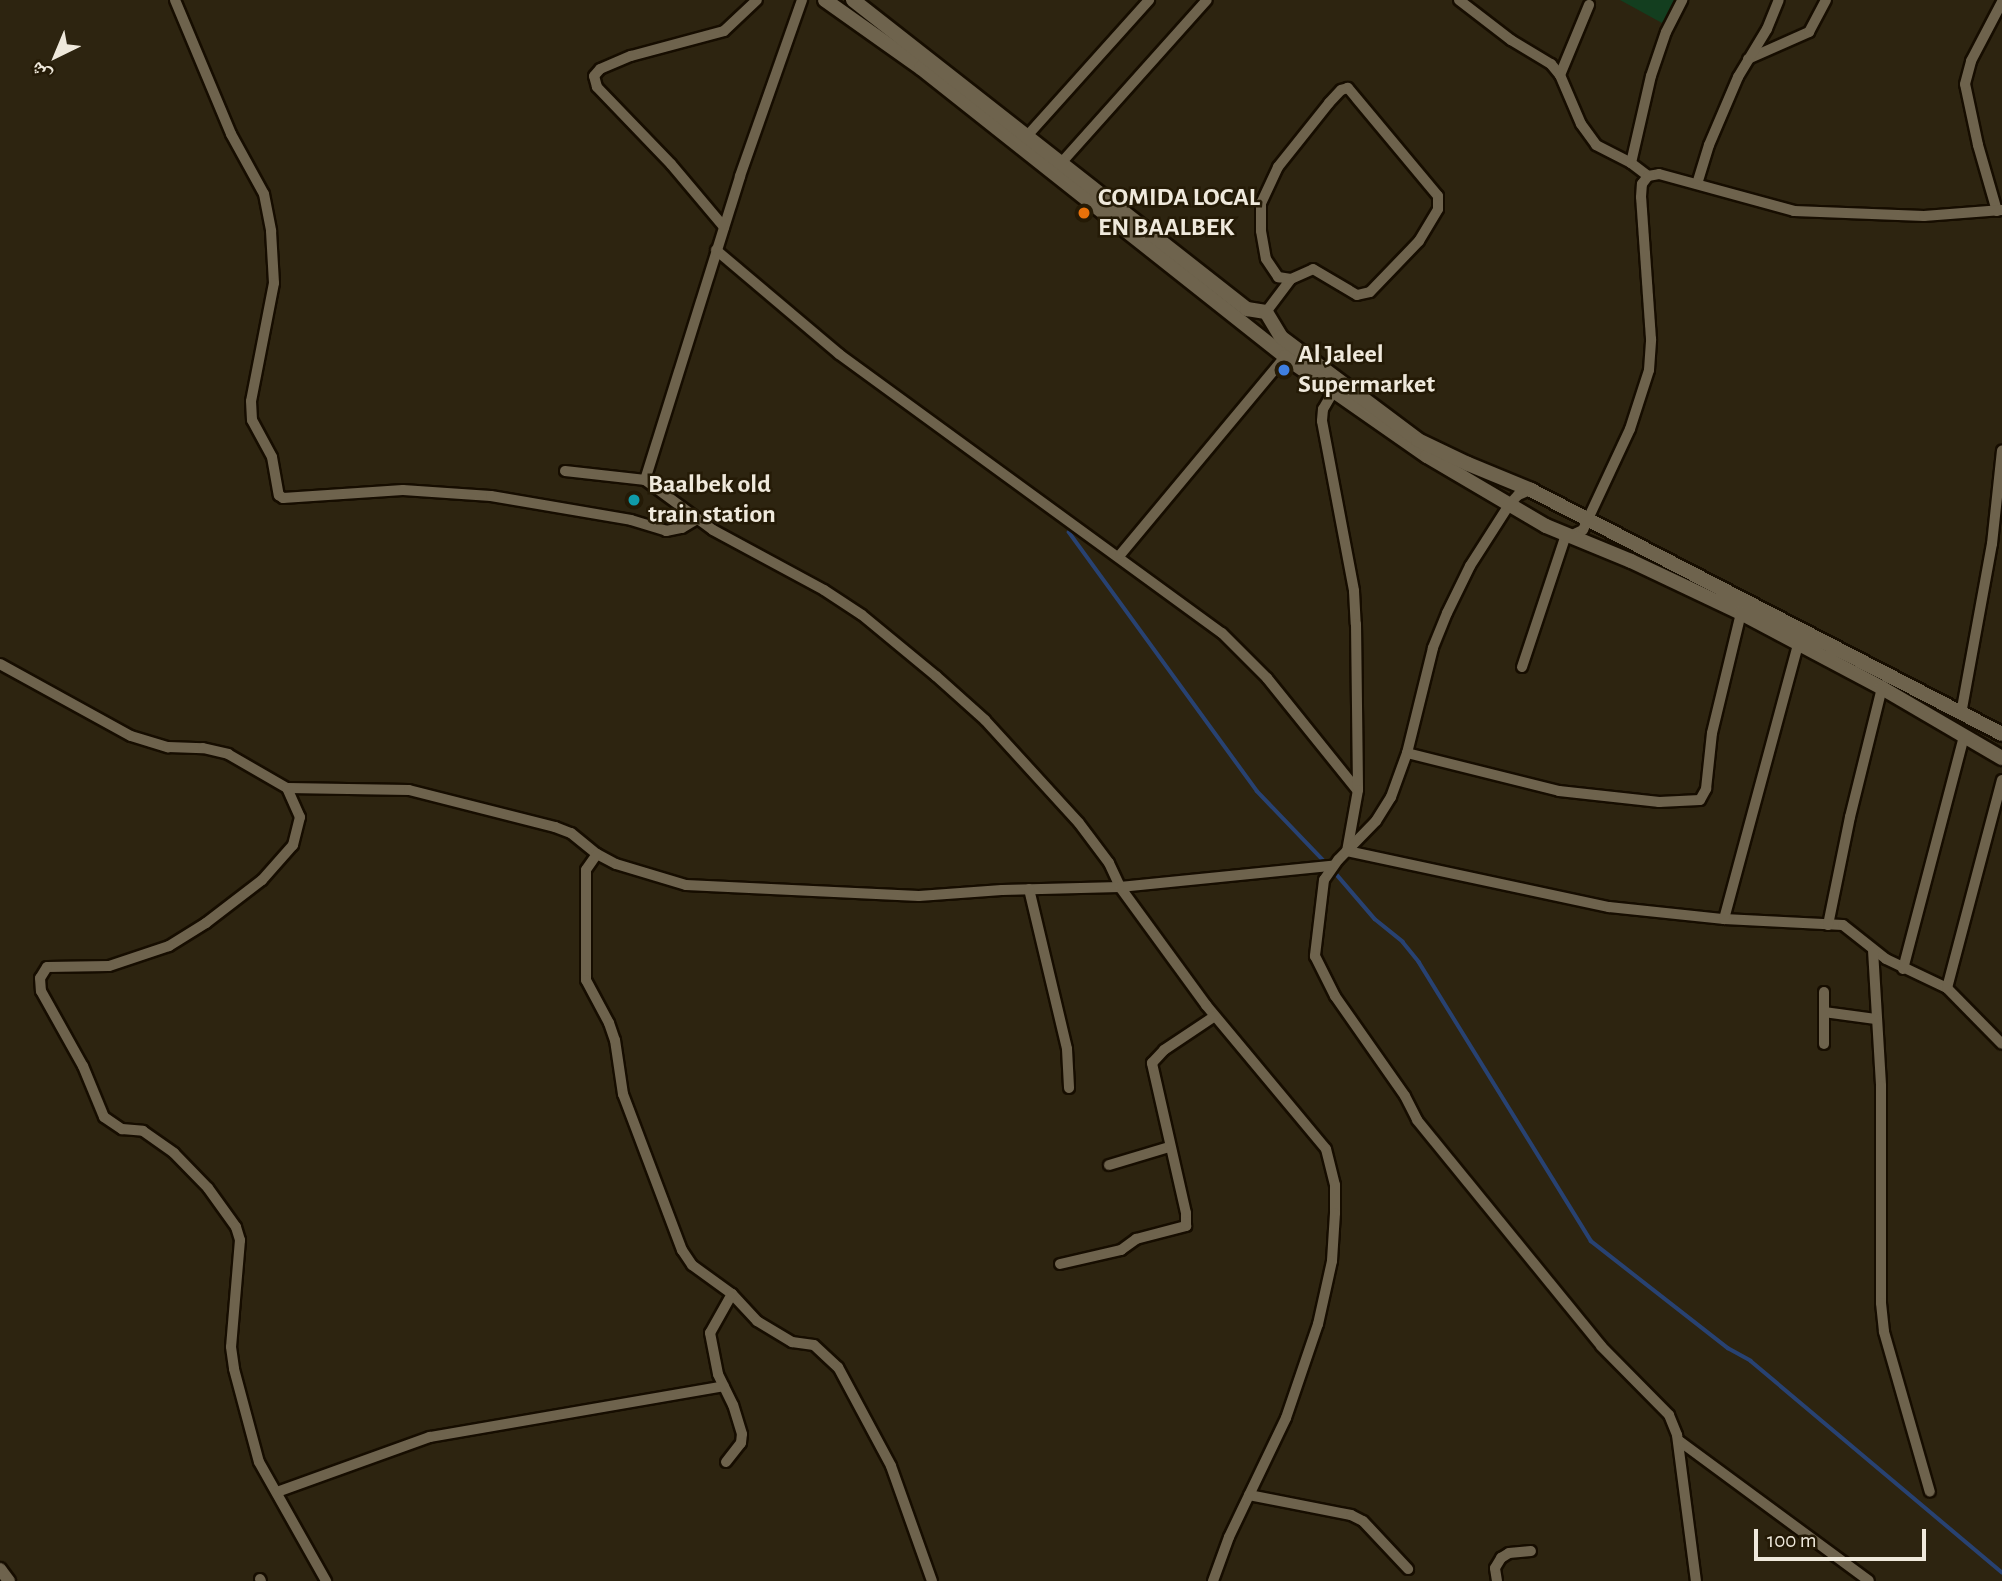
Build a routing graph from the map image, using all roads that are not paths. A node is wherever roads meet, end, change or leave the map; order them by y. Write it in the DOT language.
graph roads {
  1 [pos="175,0"];
  2 [pos="757,0"];
  3 [pos="802,0"];
  4 [pos="825,0"];
  5 [pos="1149,0"];
  6 [pos="1207,0"];
  7 [pos="1460,0"];
  8 [pos="1682,0"];
  9 [pos="1779,0"];
  10 [pos="1826,0"];
  11 [pos="857,1"];
  12 [pos="2002,2"];
  13 [pos="1589,5"];
  14 [pos="1748,59"];
  15 [pos="1560,75"];
  16 [pos="1027,136"];
  17 [pos="1062,162"];
  18 [pos="1631,163"];
  19 [pos="1648,176"];
  20 [pos="1697,184"];
  21 [pos="1999,210"];
  22 [pos="724,227"];
  23 [pos="716,250"];
  24 [pos="1292,279"];
  25 [pos="1266,312"];
  26 [pos="1285,357"];
  27 [pos="1333,392"];
  28 [pos="2002,451"];
  29 [pos="565,471"];
  30 [pos="645,480"];
  31 [pos="1531,490"];
  32 [pos="1509,505"];
  33 [pos="697,519"];
  34 [pos="1588,519"];
  35 [pos="1568,536"];
  36 [pos="1120,555"];
  37 [pos="1741,613"];
  38 [pos="1798,644"];
  39 [pos="0,664"];
  40 [pos="1522,667"];
  41 [pos="1882,688"];
  42 [pos="1961,714"];
  43 [pos="2002,734"];
  44 [pos="1964,737"];
  45 [pos="1407,753"];
  46 [pos="2001,755"];
  47 [pos="2002,780"];
  48 [pos="288,788"];
  49 [pos="1358,790"];
  50 [pos="1347,851"];
  51 [pos="597,854"];
  52 [pos="1332,866"];
  53 [pos="1120,887"];
  54 [pos="1029,889"];
  55 [pos="1724,919"];
  56 [pos="1828,925"];
  57 [pos="1874,950"];
  58 [pos="1903,969"];
  59 [pos="1947,988"];
  60 [pos="1824,992"];
  61 [pos="1824,1012"];
  62 [pos="1215,1016"];
  63 [pos="1876,1019"];
  64 [pos="1824,1044"];
  65 [pos="2002,1044"];
  66 [pos="1069,1088"];
  67 [pos="1169,1147"];
  68 [pos="1109,1165"];
  69 [pos="1060,1264"];
  70 [pos="732,1294"];
  71 [pos="724,1386"];
  72 [pos="1678,1440"];
  73 [pos="726,1462"];
  74 [pos="277,1492"];
  75 [pos="1930,1492"];
  76 [pos="1249,1495"];
  77 [pos="1531,1551"];
  78 [pos="0,1569"];
  79 [pos="1408,1569"];
  80 [pos="9,1581"];
  81 [pos="326,1581"];
  82 [pos="932,1581"];
  83 [pos="1213,1581"];
  84 [pos="1497,1581"];
  85 [pos="1696,1581"];
  86 [pos="1869,1581"];
  1 -- 33 [label="street"];
  2 -- 22 [label="street"];
  3 -- 22 [label="street"];
  4 -- 26 [label="main road"];
  5 -- 16 [label="street"];
  6 -- 17 [label="street"];
  7 -- 15 [label="street"];
  8 -- 18 [label="street"];
  9 -- 14 [label="street"];
  10 -- 14 [label="street"];
  11 -- 16 [label="main road"];
  12 -- 21 [label="street"];
  13 -- 15 [label="street"];
  14 -- 20 [label="street"];
  15 -- 18 [label="street"];
  16 -- 17 [label="main road"];
  17 -- 25 [label="main road"];
  18 -- 19 [label="street"];
  19 -- 20 [label="street"];
  19 -- 34 [label="street"];
  20 -- 21 [label="street"];
  22 -- 23 [label="street"];
  23 -- 30 [label="street"];
  23 -- 36 [label="street"];
  24 -- 24 [label="street"];
  24 -- 25 [label="street"];
  25 -- 31 [label="main road"];
  26 -- 27 [label="main road"];
  26 -- 36 [label="street"];
  27 -- 32 [label="main road"];
  27 -- 49 [label="street"];
  28 -- 42 [label="street"];
  29 -- 30 [label="street"];
  30 -- 33 [label="street"];
  31 -- 32 [label="street"];
  31 -- 34 [label="main road"];
  32 -- 35 [label="main road"];
  32 -- 45 [label="street"];
  33 -- 53 [label="street"];
  34 -- 35 [label="street"];
  34 -- 42 [label="main road"];
  35 -- 37 [label="main road"];
  35 -- 40 [label="street"];
  36 -- 49 [label="street"];
  37 -- 38 [label="main road"];
  37 -- 45 [label="street"];
  38 -- 41 [label="main road"];
  38 -- 55 [label="street"];
  39 -- 48 [label="street"];
  41 -- 44 [label="main road"];
  41 -- 56 [label="street"];
  42 -- 43 [label="main road"];
  44 -- 46 [label="main road"];
  44 -- 58 [label="street"];
  45 -- 50 [label="street"];
  47 -- 59 [label="street"];
  48 -- 51 [label="street"];
  48 -- 74 [label="street"];
  49 -- 50 [label="street"];
  50 -- 52 [label="street"];
  50 -- 55 [label="street"];
  51 -- 54 [label="street"];
  51 -- 70 [label="street"];
  52 -- 53 [label="street"];
  52 -- 72 [label="street"];
  53 -- 54 [label="street"];
  53 -- 62 [label="street"];
  54 -- 66 [label="street"];
  55 -- 56 [label="street"];
  56 -- 57 [label="street"];
  57 -- 58 [label="street"];
  57 -- 63 [label="street"];
  58 -- 59 [label="street"];
  59 -- 65 [label="street"];
  60 -- 61 [label="street"];
  61 -- 63 [label="street"];
  61 -- 64 [label="street"];
  62 -- 67 [label="street"];
  62 -- 76 [label="street"];
  63 -- 75 [label="street"];
  67 -- 68 [label="street"];
  67 -- 69 [label="street"];
  70 -- 71 [label="street"];
  70 -- 82 [label="street"];
  71 -- 73 [label="street"];
  71 -- 74 [label="street"];
  72 -- 85 [label="street"];
  72 -- 86 [label="street"];
  74 -- 81 [label="street"];
  76 -- 79 [label="street"];
  76 -- 83 [label="street"];
  77 -- 84 [label="street"];
  78 -- 80 [label="street"];
}
